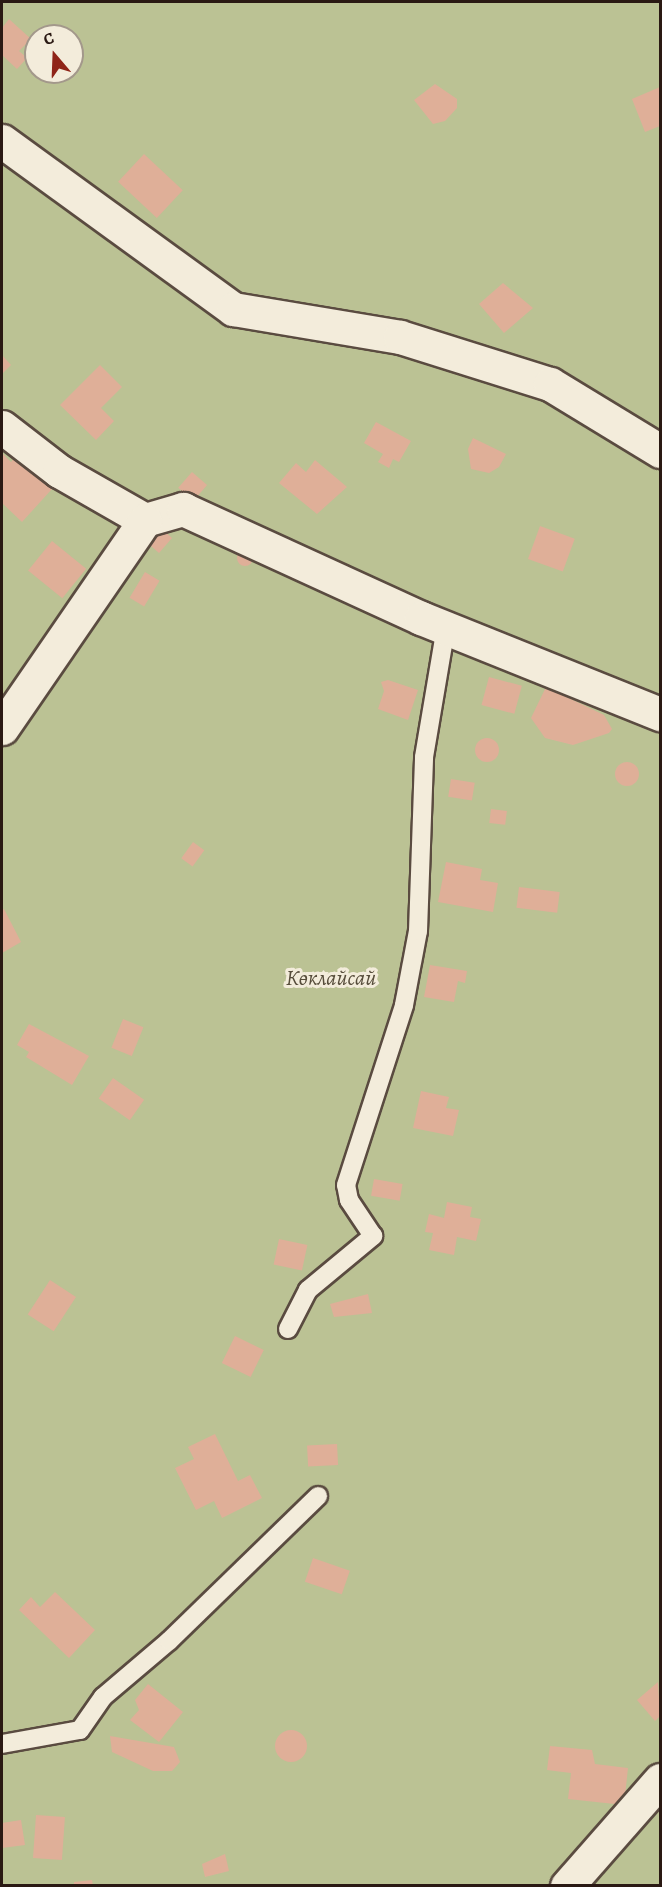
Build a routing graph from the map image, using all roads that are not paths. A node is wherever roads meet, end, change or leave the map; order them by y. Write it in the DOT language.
graph roads {
  1 [pos="2,141"];
  2 [pos="2,427"];
  3 [pos="660,451"];
  4 [pos="145,519"];
  5 [pos="446,627"];
  6 [pos="660,714"];
  7 [pos="2,728"];
  8 [pos="288,1329"];
  9 [pos="318,1496"];
  10 [pos="2,1744"];
  11 [pos="660,1780"];
  12 [pos="567,1886"];
  1 -- 3 [label="street"];
  2 -- 4 [label="street"];
  4 -- 5 [label="street"];
  4 -- 7 [label="street"];
  5 -- 6 [label="street"];
  5 -- 8 [label="lane"];
  9 -- 10 [label="lane"];
  11 -- 12 [label="street"];
}
